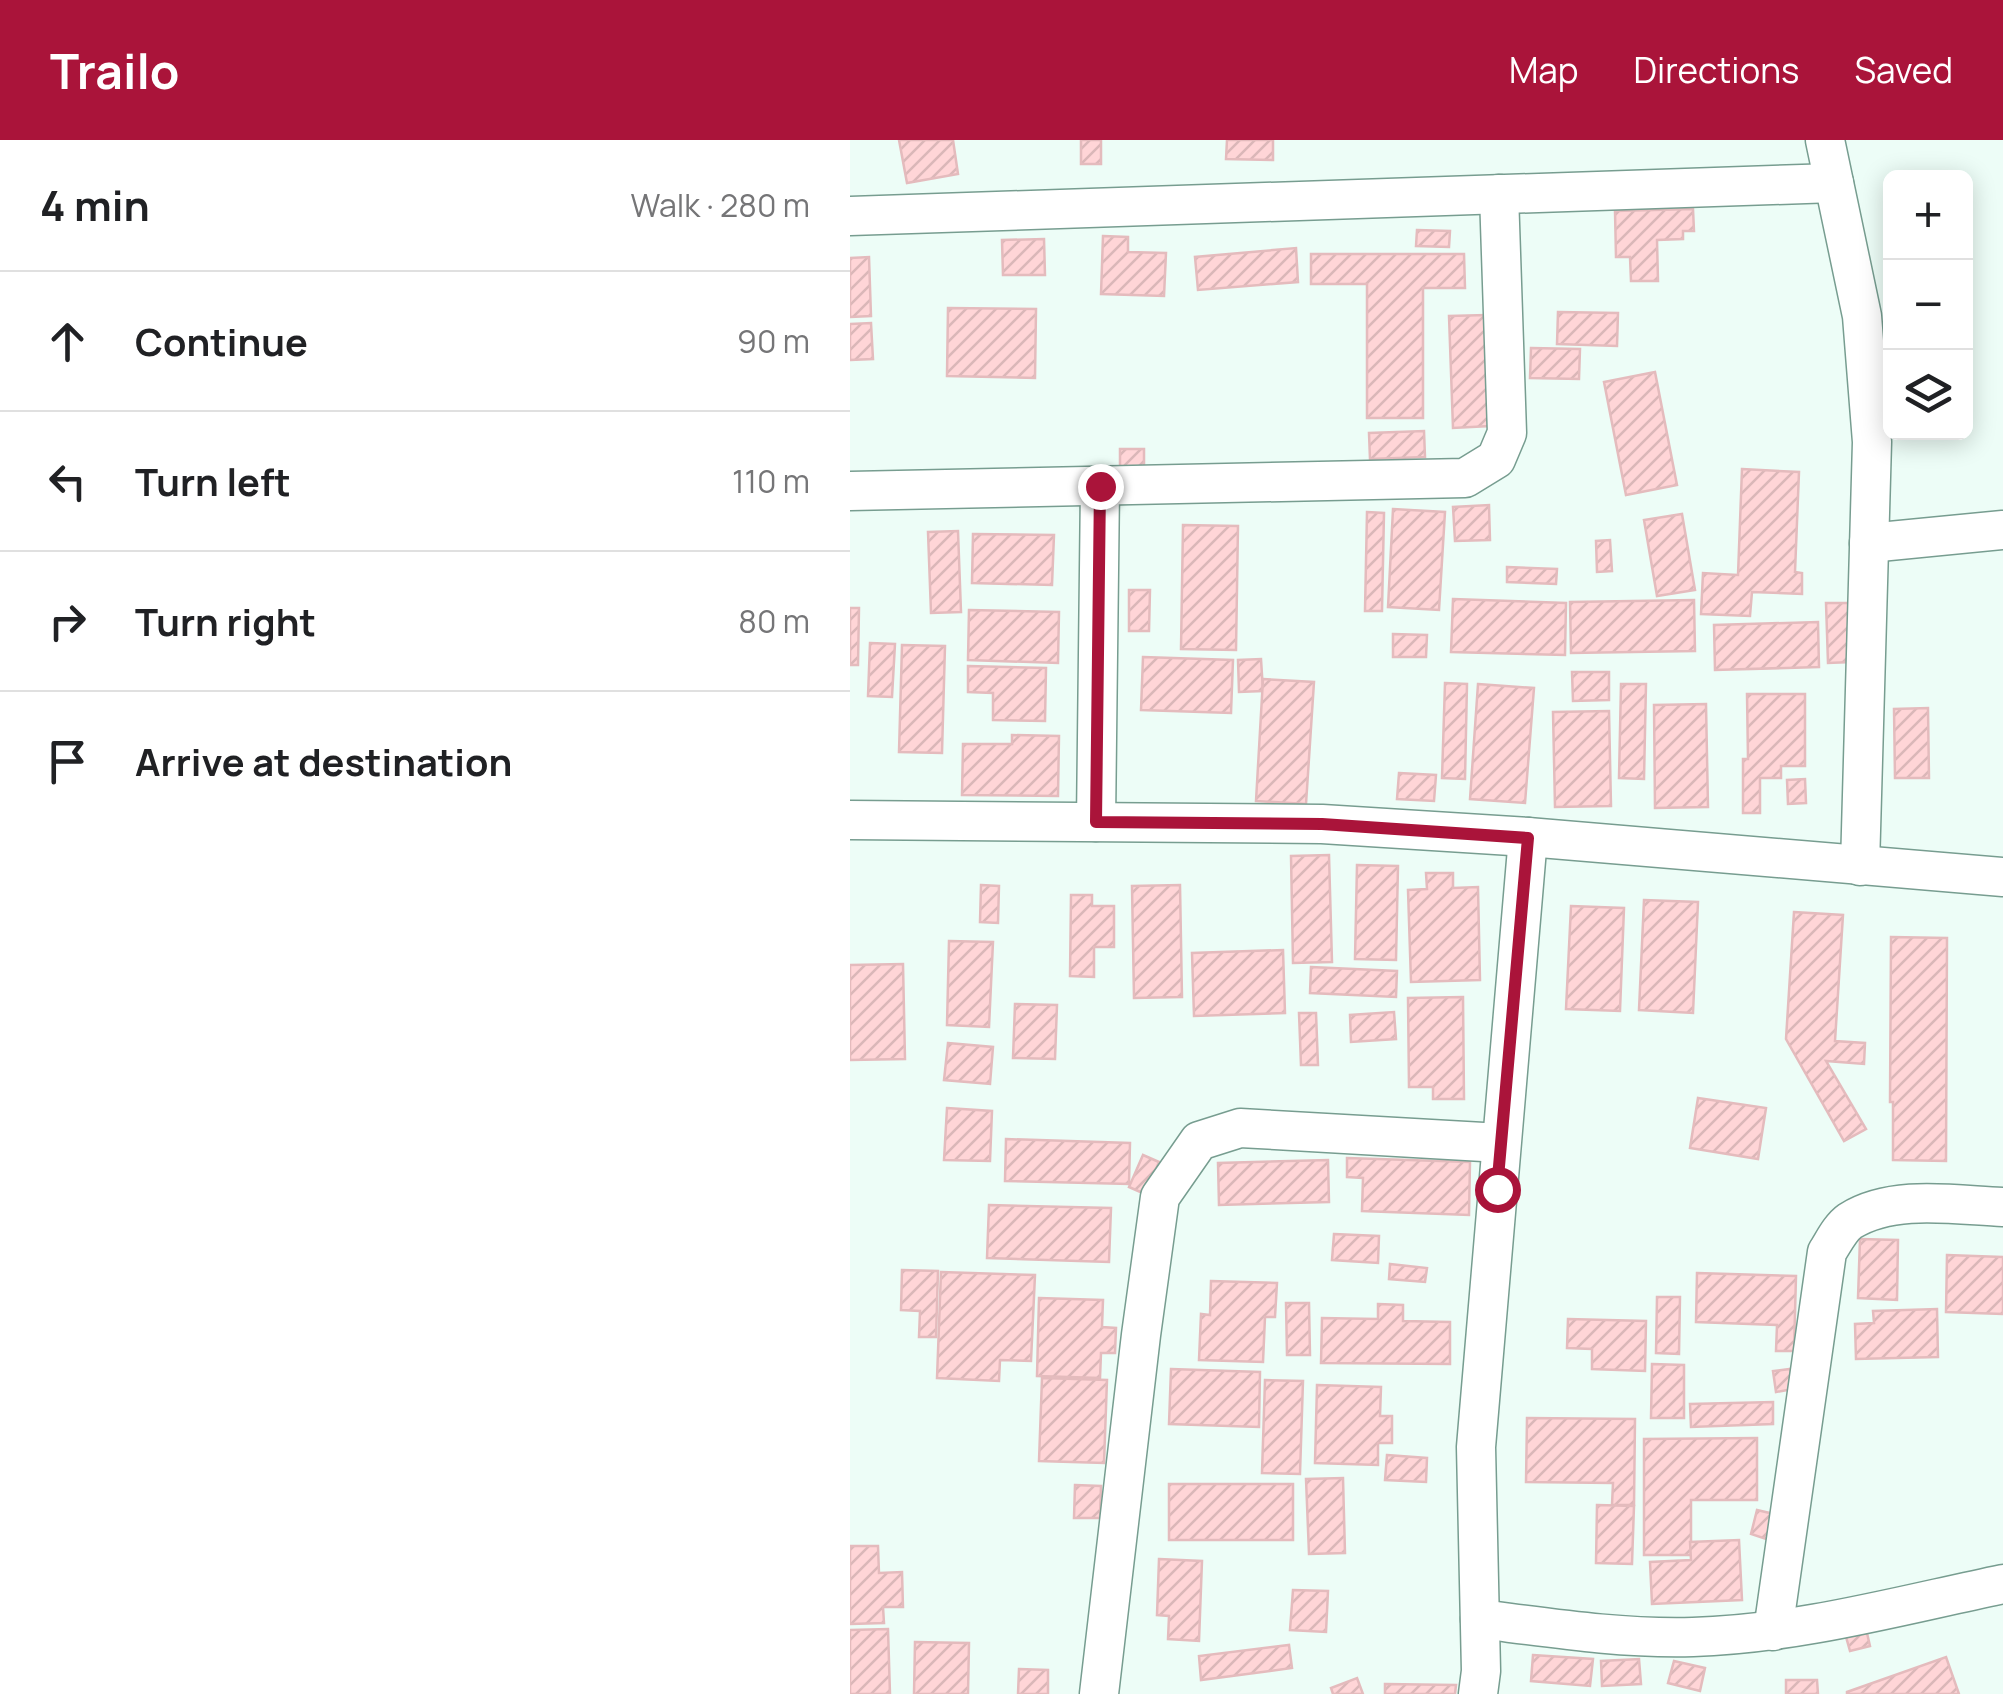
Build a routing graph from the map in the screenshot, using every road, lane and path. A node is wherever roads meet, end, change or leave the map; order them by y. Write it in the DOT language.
graph roads {
  1 [pos="1825,140"];
  2 [pos="1834,183"];
  3 [pos="1499,194"];
  4 [pos="850,216"];
  5 [pos="1100,486"];
  6 [pos="850,491"];
  7 [pos="2003,530"];
  8 [pos="1869,542"];
  9 [pos="850,820"];
  10 [pos="1096,822"];
  11 [pos="1528,838"];
  12 [pos="1860,866"];
  13 [pos="2003,877"];
  14 [pos="1501,1144"];
  15 [pos="2003,1207"];
  16 [pos="2003,1584"];
  17 [pos="1480,1620"];
  18 [pos="1773,1631"];
  19 [pos="1100,1694"];
  20 [pos="1478,1694"];
  1 -- 2 [label="street"];
  2 -- 3 [label="street"];
  2 -- 8 [label="street"];
  3 -- 4 [label="street"];
  3 -- 5 [label="street"];
  5 -- 6 [label="street"];
  5 -- 10 [label="street"];
  7 -- 8 [label="street"];
  8 -- 12 [label="street"];
  9 -- 10 [label="street"];
  10 -- 11 [label="street"];
  11 -- 12 [label="street"];
  11 -- 14 [label="street"];
  12 -- 13 [label="street"];
  14 -- 17 [label="street"];
  14 -- 19 [label="street"];
  15 -- 18 [label="street"];
  16 -- 18 [label="street"];
  17 -- 18 [label="street"];
  17 -- 20 [label="street"];
}
